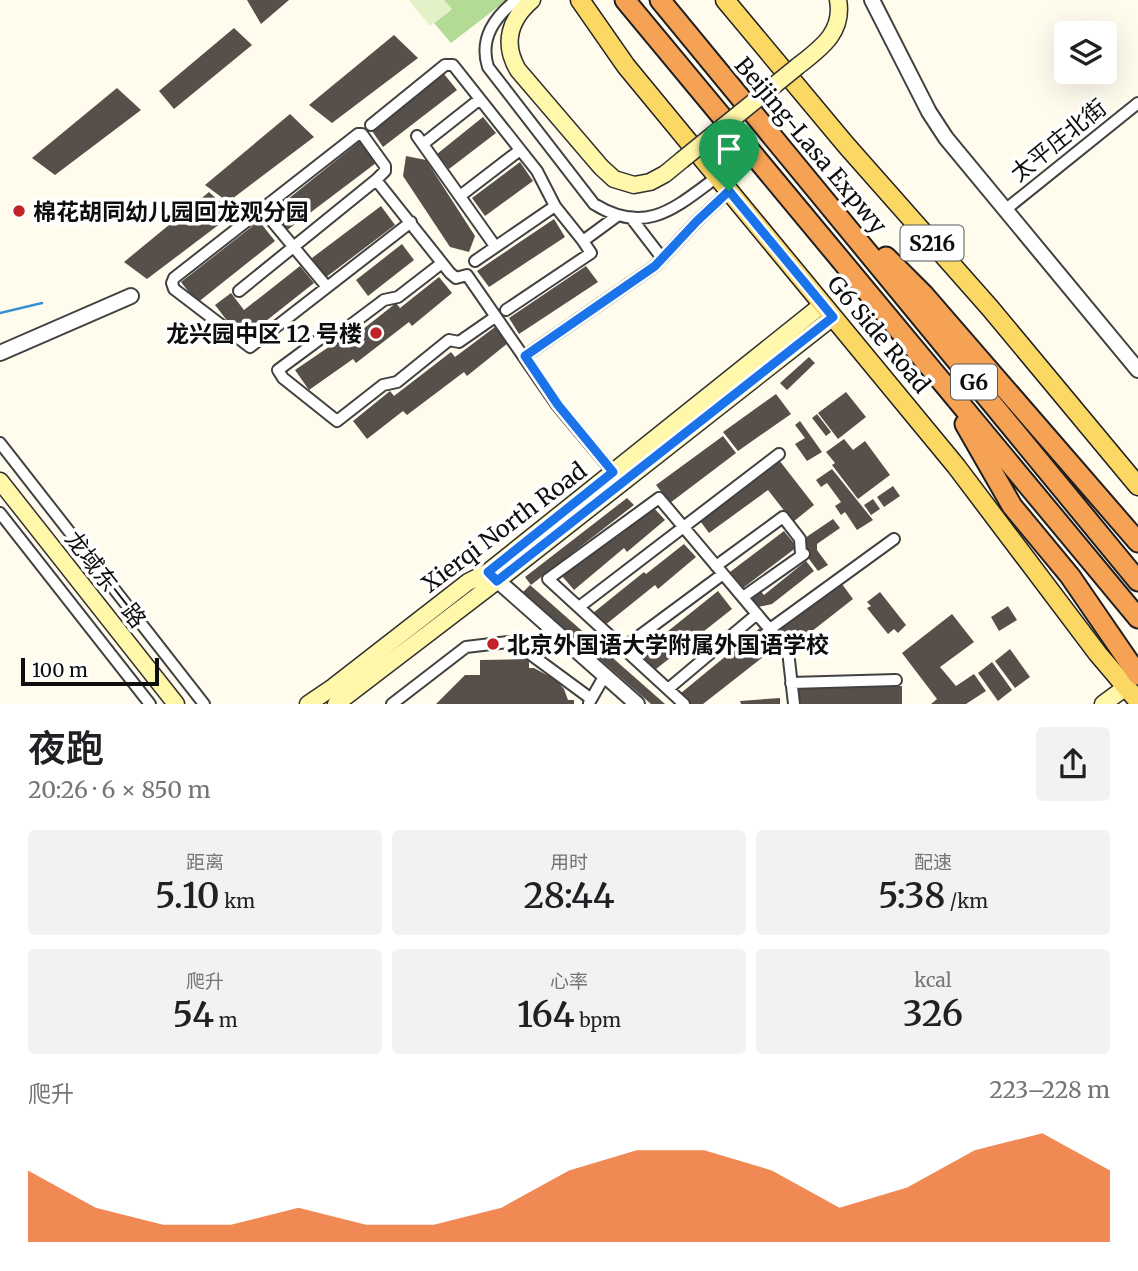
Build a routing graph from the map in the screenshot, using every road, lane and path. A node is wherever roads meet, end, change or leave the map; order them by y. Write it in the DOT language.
graph roads {
  1 [pos="516,0"];
  2 [pos="532,0"];
  3 [pos="546,0"];
  4 [pos="625,0"];
  5 [pos="660,0"];
  6 [pos="725,0"];
  7 [pos="830,0"];
  8 [pos="838,0"];
  9 [pos="872,0"];
  10 [pos="581,1"];
  11 [pos="675,60"];
  12 [pos="796,64"];
  13 [pos="480,99"];
  14 [pos="1138,103"];
  15 [pos="371,125"];
  16 [pos="520,150"];
  17 [pos="680,158"];
  18 [pos="717,177"];
  19 [pos="376,180"];
  20 [pos="810,182"];
  21 [pos="729,191"];
  22 [pos="693,194"];
  23 [pos="460,196"];
  24 [pos="790,199"];
  25 [pos="555,206"];
  26 [pos="262,209"];
  27 [pos="1005,210"];
  28 [pos="708,211"];
  29 [pos="612,214"];
  30 [pos="632,219"];
  31 [pos="411,222"];
  32 [pos="583,241"];
  33 [pos="495,246"];
  34 [pos="293,247"];
  35 [pos="662,258"];
  36 [pos="475,261"];
  37 [pos="442,262"];
  38 [pos="327,287"];
  39 [pos="239,291"];
  40 [pos="131,296"];
  41 [pos="506,310"];
  42 [pos="828,311"];
  43 [pos="495,317"];
  44 [pos="0,353"];
  45 [pos="525,356"];
  46 [pos="1138,370"];
  47 [pos="938,377"];
  48 [pos="0,443"];
  49 [pos="779,454"];
  50 [pos="613,472"];
  51 [pos="0,481"];
  52 [pos="1138,486"];
  53 [pos="0,513"];
  54 [pos="684,527"];
  55 [pos="894,539"];
  56 [pos="1138,542"];
  57 [pos="720,570"];
  58 [pos="493,577"];
  59 [pos="1138,581"];
  60 [pos="743,597"];
  61 [pos="579,607"];
  62 [pos="757,614"];
  63 [pos="1138,618"];
  64 [pos="770,629"];
  65 [pos="623,648"];
  66 [pos="605,675"];
  67 [pos="895,680"];
  68 [pos="791,683"];
  69 [pos="1134,688"];
  70 [pos="668,689"];
  71 [pos="589,701"];
  72 [pos="150,704"];
  73 [pos="176,704"];
  74 [pos="204,704"];
  75 [pos="308,704"];
  76 [pos="336,704"];
  77 [pos="392,704"];
  78 [pos="638,704"];
  79 [pos="684,704"];
  80 [pos="793,704"];
  81 [pos="1103,704"];
  1 -- 29 [label="street"];
  2 -- 17 [label="main road"];
  3 -- 17 [label="main road"];
  4 -- 24 [label="highway, G6"];
  5 -- 20 [label="highway, Beijing-Lasa Expwy / G6"];
  6 -- 52 [label="main road, S216"];
  7 -- 12 [label="main road"];
  8 -- 12 [label="main road"];
  9 -- 27 [label="street"];
  10 -- 18 [label="main road, G6 Side Road"];
  11 -- 24 [label="highway, G6"];
  12 -- 17 [label="main road"];
  13 -- 15 [label="street"];
  13 -- 16 [label="street"];
  13 -- 23 [label="street"];
  14 -- 27 [label="street, 太平庄北街"];
  16 -- 23 [label="street"];
  16 -- 25 [label="street"];
  18 -- 21 [label="main road, G6 Side Road"];
  18 -- 22 [label="street"];
  19 -- 26 [label="street"];
  19 -- 31 [label="street"];
  19 -- 34 [label="street"];
  20 -- 56 [label="highway"];
  20 -- 59 [label="highway, Beijing-Lasa Expwy / G6"];
  21 -- 28 [label="street"];
  21 -- 42 [label="main road, G6 Side Road"];
  22 -- 28 [label="street"];
  22 -- 30 [label="street"];
  23 -- 33 [label="street"];
  24 -- 47 [label="highway, G6"];
  25 -- 32 [label="street"];
  25 -- 33 [label="street"];
  26 -- 34 [label="street"];
  26 -- 38 [label="street"];
  27 -- 46 [label="street"];
  28 -- 35 [label="street"];
  29 -- 30 [label="street"];
  29 -- 32 [label="street"];
  30 -- 35 [label="street"];
  31 -- 37 [label="street"];
  31 -- 38 [label="street"];
  32 -- 41 [label="street"];
  33 -- 36 [label="street"];
  34 -- 38 [label="street"];
  34 -- 39 [label="street"];
  35 -- 45 [label="street"];
  37 -- 43 [label="street"];
  37 -- 43 [label="street"];
  40 -- 44 [label="street"];
  42 -- 50 [label="main road, Xierqi North Road"];
  42 -- 58 [label="main road, Xierqi North Road"];
  42 -- 69 [label="main road, G6 Side Road"];
  43 -- 45 [label="street"];
  45 -- 50 [label="street"];
  47 -- 63 [label="highway, G6"];
  47 -- 69 [label="highway"];
  48 -- 74 [label="street"];
  49 -- 54 [label="street"];
  50 -- 58 [label="main road, Xierqi North Road"];
  51 -- 73 [label="main road, 龙域东一路"];
  53 -- 72 [label="street"];
  54 -- 57 [label="street"];
  54 -- 61 [label="street"];
  54 -- 61 [label="street"];
  55 -- 64 [label="street"];
  57 -- 60 [label="street"];
  57 -- 60 [label="street"];
  57 -- 65 [label="street"];
  58 -- 66 [label="street"];
  58 -- 75 [label="main road, Xierqi North Road"];
  58 -- 76 [label="main road, Xierqi North Road"];
  60 -- 62 [label="street"];
  61 -- 65 [label="street"];
  62 -- 64 [label="street"];
  62 -- 70 [label="street"];
  64 -- 68 [label="street"];
  65 -- 70 [label="street"];
  66 -- 71 [label="street"];
  66 -- 78 [label="street"];
  67 -- 68 [label="street"];
  68 -- 80 [label="street"];
  69 -- 81 [label="main road"];
  70 -- 79 [label="street"];
  71 -- 77 [label="street"];
}
